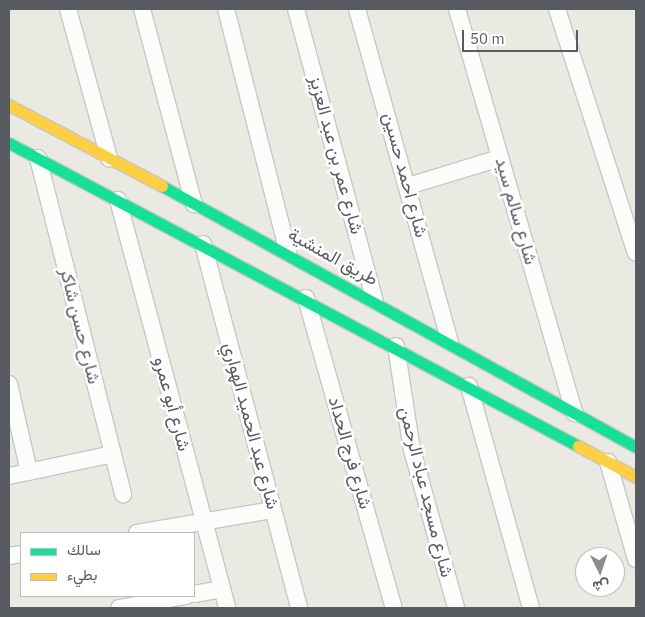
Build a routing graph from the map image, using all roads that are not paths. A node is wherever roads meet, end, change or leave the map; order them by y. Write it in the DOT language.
graph roads {
  1 [pos="68,9"];
  2 [pos="142,9"];
  3 [pos="226,9"];
  4 [pos="296,9"];
  5 [pos="357,9"];
  6 [pos="457,9"];
  7 [pos="557,9"];
  8 [pos="9,105"];
  9 [pos="9,143"];
  10 [pos="38,158"];
  11 [pos="109,158"];
  12 [pos="500,158"];
  13 [pos="408,186"];
  14 [pos="118,200"];
  15 [pos="194,204"];
  16 [pos="203,244"];
  17 [pos="288,252"];
  18 [pos="636,253"];
  19 [pos="306,298"];
  20 [pos="375,301"];
  21 [pos="450,341"];
  22 [pos="396,346"];
  23 [pos="9,384"];
  24 [pos="469,386"];
  25 [pos="574,413"];
  26 [pos="636,447"];
  27 [pos="112,454"];
  28 [pos="608,462"];
  29 [pos="29,472"];
  30 [pos="9,476"];
  31 [pos="636,477"];
  32 [pos="122,494"];
  33 [pos="273,510"];
  34 [pos="204,522"];
  35 [pos="144,532"];
  36 [pos="636,559"];
  37 [pos="222,589"];
  38 [pos="195,594"];
  39 [pos="180,597"];
  40 [pos="119,608"];
  41 [pos="226,608"];
  42 [pos="299,608"];
  43 [pos="394,608"];
  44 [pos="456,608"];
  45 [pos="531,608"];
  1 -- 11 [label="street"];
  2 -- 15 [label="street"];
  3 -- 17 [label="street"];
  4 -- 20 [label="street, شارع عمر بن عبد العزيز"];
  5 -- 13 [label="street, شارع احمد حسين"];
  6 -- 12 [label="street, شارع سالم سيد"];
  7 -- 18 [label="street"];
  8 -- 11 [label="street, طريق المنشية"];
  9 -- 10 [label="street"];
  10 -- 14 [label="street"];
  10 -- 27 [label="street, شارع حسن شاكر"];
  11 -- 15 [label="street, طريق المنشية"];
  12 -- 13 [label="street"];
  12 -- 25 [label="street, شارع سالم سيد"];
  13 -- 21 [label="street, شارع احمد حسين"];
  14 -- 16 [label="street"];
  14 -- 34 [label="street, شارع أبو عمرو"];
  15 -- 17 [label="street, طريق المنشية"];
  16 -- 19 [label="street"];
  16 -- 33 [label="street, شارع عبد الحميد الهواري"];
  17 -- 20 [label="street, طريق المنشية"];
  19 -- 22 [label="street"];
  19 -- 43 [label="street, شارع فرج الحداد"];
  20 -- 21 [label="street, طريق المنشية"];
  21 -- 25 [label="street, طريق المنشية"];
  22 -- 24 [label="street"];
  22 -- 44 [label="street, شارع مسجد عباد الرحمن"];
  23 -- 29 [label="street"];
  24 -- 28 [label="street"];
  24 -- 45 [label="street"];
  25 -- 26 [label="street, طريق المنشية"];
  27 -- 29 [label="street"];
  27 -- 32 [label="street, شارع حسن شاكر"];
  28 -- 31 [label="street"];
  28 -- 36 [label="street"];
  29 -- 30 [label="street"];
  33 -- 34 [label="street"];
  33 -- 42 [label="street, شارع عبد الحميد الهواري"];
  34 -- 35 [label="street"];
  34 -- 37 [label="street, شارع أبو عمرو"];
  37 -- 38 [label="street"];
  37 -- 41 [label="street, شارع أبو عمرو"];
  39 -- 40 [label="street"];
}
